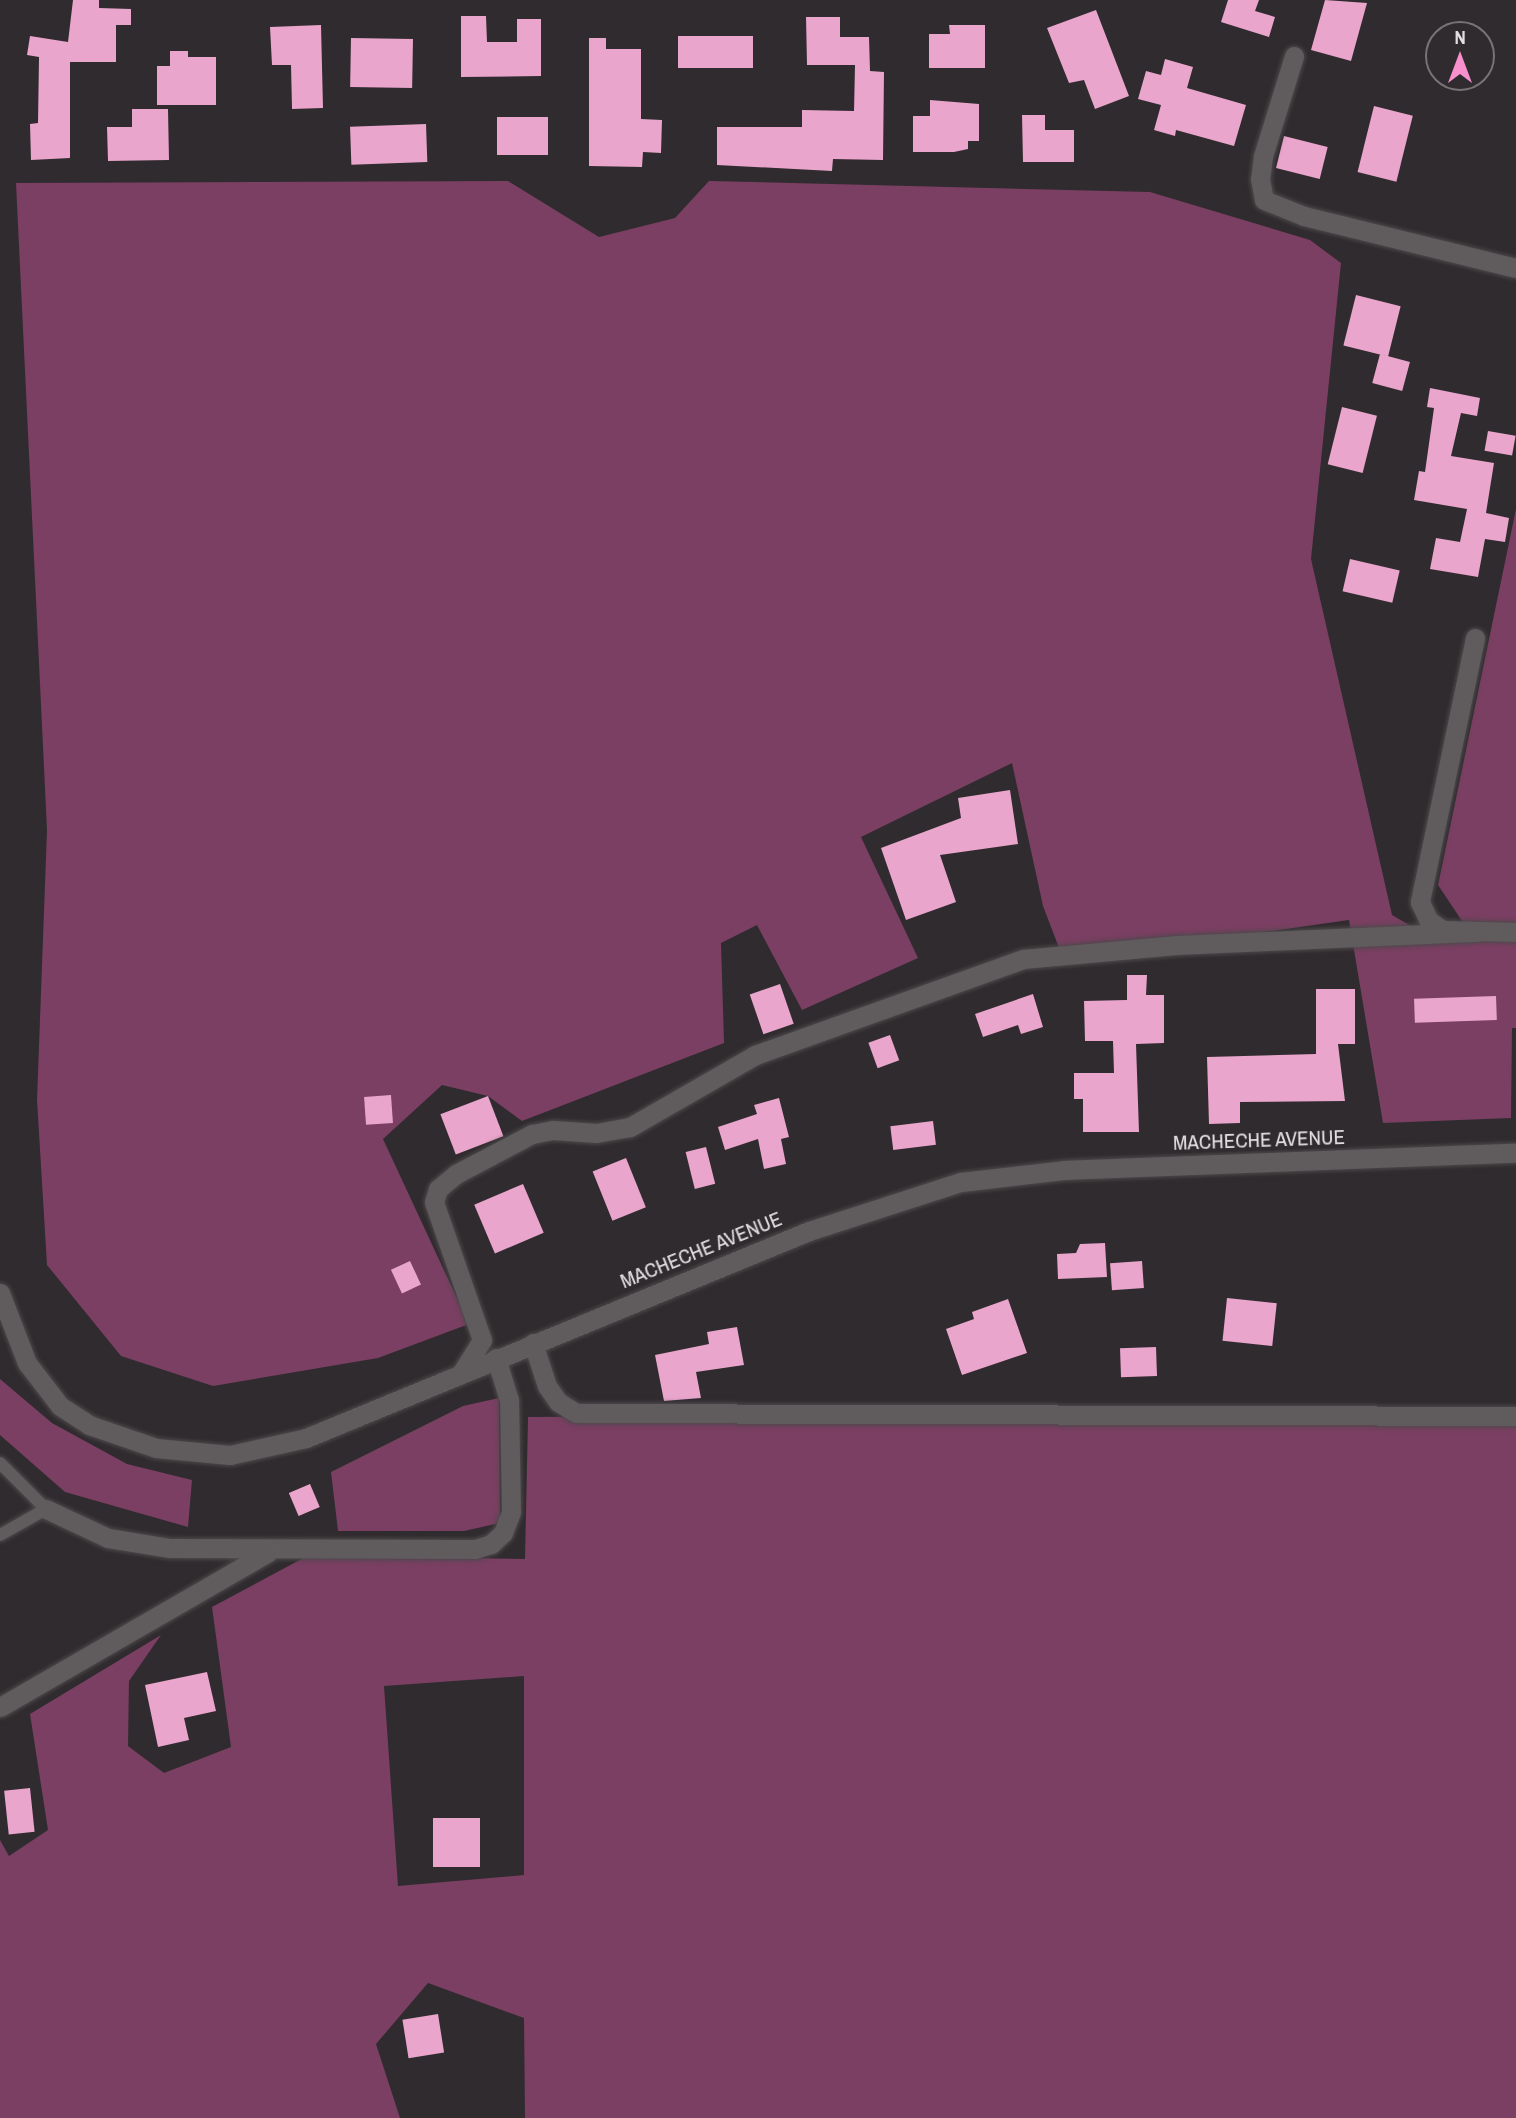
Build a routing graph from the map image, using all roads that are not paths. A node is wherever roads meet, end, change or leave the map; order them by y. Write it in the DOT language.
graph roads {
  1 [pos="1294,56"];
  2 [pos="1516,268"];
  3 [pos="1475,638"];
  4 [pos="1479,932"];
  5 [pos="1516,932"];
  6 [pos="1516,1153"];
  7 [pos="0,1293"];
  8 [pos="533,1343"];
  9 [pos="496,1357"];
  10 [pos="462,1372"];
  11 [pos="1516,1416"];
  12 [pos="0,1463"];
  13 [pos="46,1509"];
  14 [pos="0,1535"];
  15 [pos="269,1552"];
  16 [pos="0,1707"];
  1 -- 2 [label="street"];
  3 -- 4 [label="street"];
  4 -- 5 [label="street"];
  4 -- 10 [label="street"];
  6 -- 8 [label="street, MACHECHE AVENUE"];
  7 -- 10 [label="street, MACHECHE AVENUE"];
  8 -- 9 [label="street, MACHECHE AVENUE"];
  8 -- 11 [label="street"];
  9 -- 10 [label="street, MACHECHE AVENUE"];
  9 -- 15 [label="street"];
  12 -- 13 [label="lane"];
  13 -- 14 [label="lane"];
  13 -- 15 [label="street"];
  15 -- 16 [label="street"];
}
